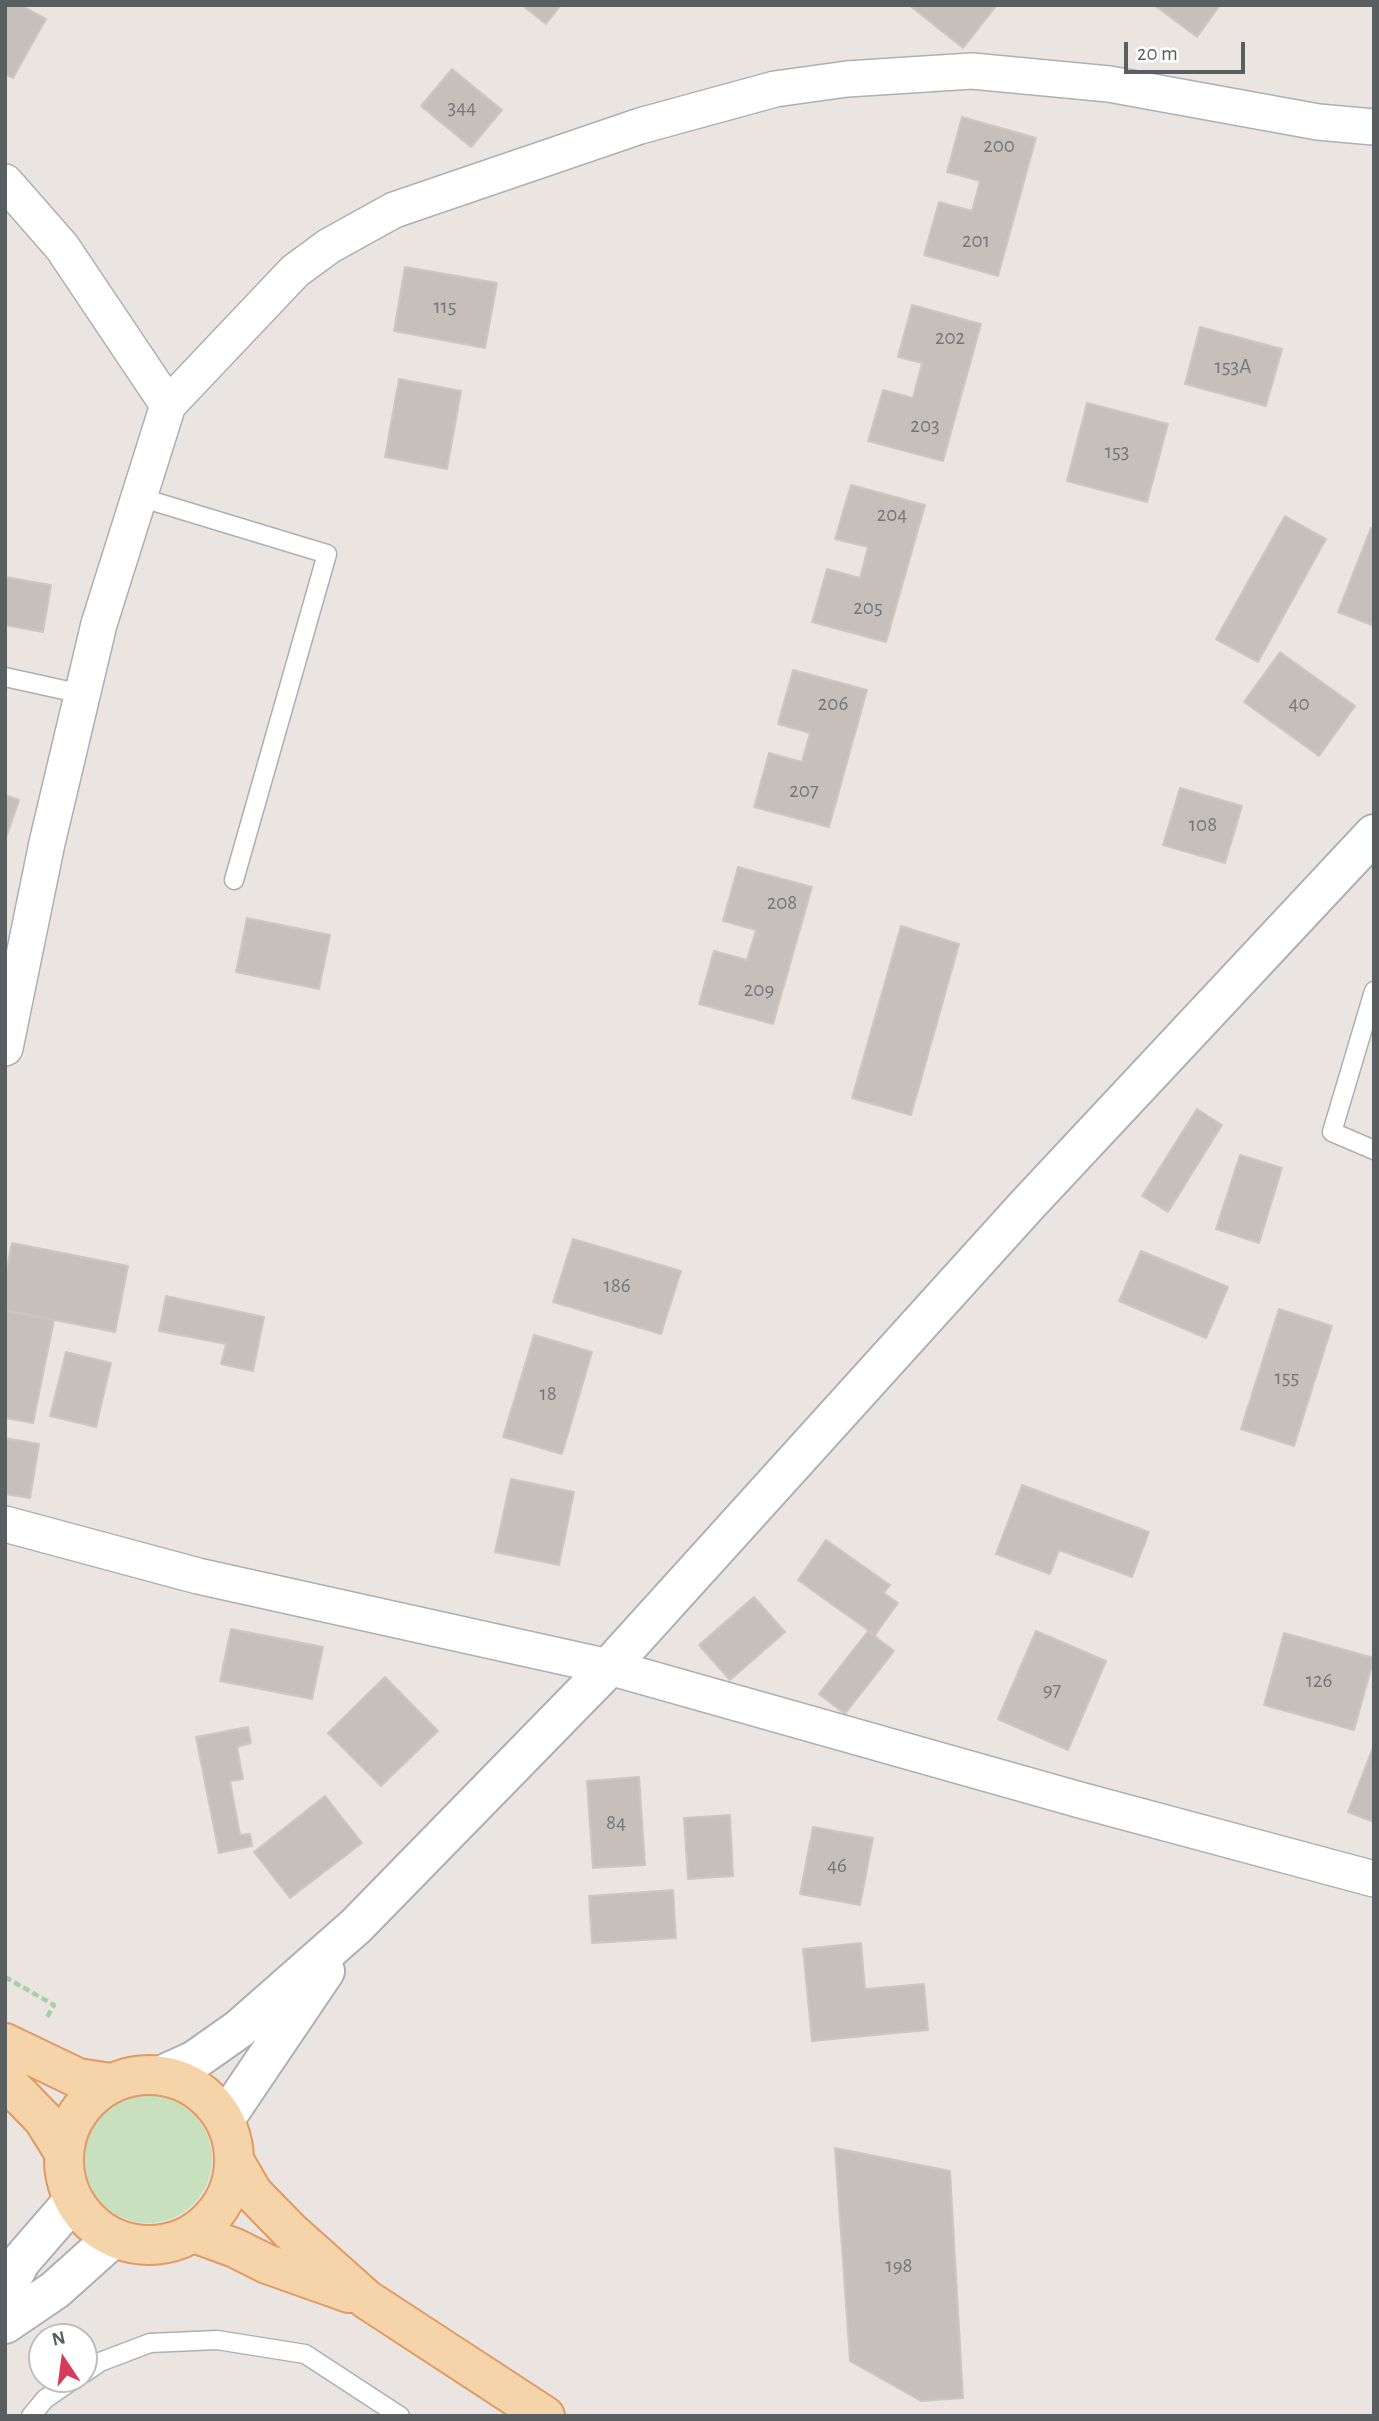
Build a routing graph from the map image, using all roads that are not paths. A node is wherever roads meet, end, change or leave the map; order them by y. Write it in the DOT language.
graph roads {
  1 [pos="1374,127"];
  2 [pos="5,182"];
  3 [pos="168,405"];
  4 [pos="139,497"];
  5 [pos="5,677"];
  6 [pos="82,694"];
  7 [pos="1374,834"];
  8 [pos="234,880"];
  9 [pos="1374,991"];
  10 [pos="5,1048"];
  11 [pos="1374,1150"];
  12 [pos="5,1524"];
  13 [pos="609,1667"];
  14 [pos="1374,1879"];
  15 [pos="355,1926"];
  16 [pos="5,2043"];
  17 [pos="162,2075"];
  18 [pos="5,2080"];
  19 [pos="111,2082"];
  20 [pos="225,2119"];
  21 [pos="63,2151"];
  22 [pos="235,2162"];
  23 [pos="73,2201"];
  24 [pos="194,2233"];
  25 [pos="113,2238"];
  26 [pos="5,2291"];
  27 [pos="366,2299"];
  28 [pos="5,2324"];
  29 [pos="98,2363"];
  30 [pos="54,2393"];
  31 [pos="31,2416"];
  32 [pos="400,2416"];
  33 [pos="545,2416"];
  1 -- 3 [label="street"];
  2 -- 3 [label="street"];
  3 -- 4 [label="street"];
  4 -- 6 [label="street"];
  4 -- 8 [label="lane"];
  5 -- 6 [label="lane"];
  6 -- 10 [label="street"];
  7 -- 13 [label="street"];
  9 -- 11 [label="lane"];
  12 -- 13 [label="street"];
  13 -- 14 [label="street"];
  13 -- 15 [label="street"];
  15 -- 17 [label="street"];
  15 -- 20 [label="street"];
  16 -- 19 [label="main road"];
  17 -- 19 [label="main road"];
  17 -- 20 [label="main road"];
  18 -- 21 [label="main road"];
  19 -- 21 [label="main road"];
  20 -- 22 [label="main road"];
  21 -- 23 [label="main road"];
  22 -- 24 [label="main road"];
  22 -- 27 [label="main road"];
  23 -- 25 [label="main road"];
  23 -- 26 [label="street"];
  24 -- 25 [label="main road"];
  24 -- 27 [label="main road"];
  25 -- 28 [label="street"];
  27 -- 33 [label="main road"];
  29 -- 32 [label="lane"];
  30 -- 31 [label="lane"];
}
